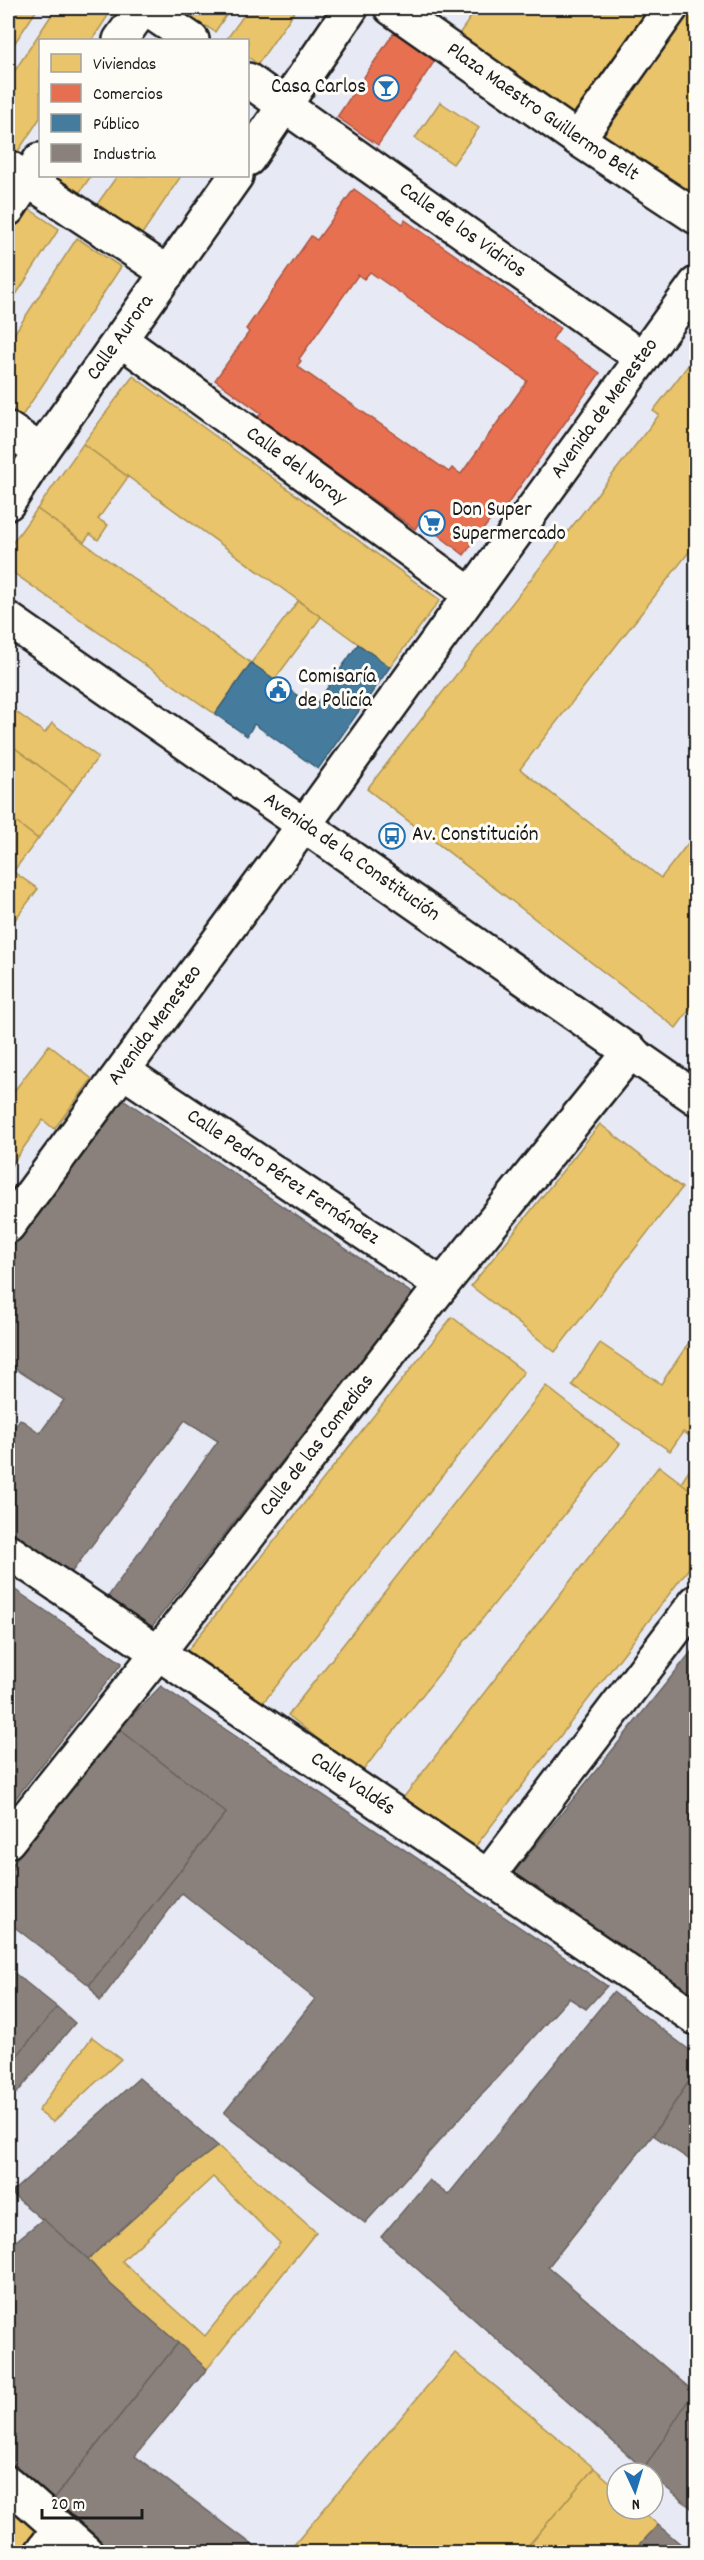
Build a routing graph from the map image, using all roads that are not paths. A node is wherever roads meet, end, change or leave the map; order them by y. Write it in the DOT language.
graph roads {
  1 [pos="144,8"];
  2 [pos="351,8"];
  3 [pos="391,8"];
  4 [pos="671,8"];
  5 [pos="121,39"];
  6 [pos="190,39"];
  7 [pos="249,81"];
  8 [pos="284,106"];
  9 [pos="578,139"];
  10 [pos="249,158"];
  11 [pos="25,169"];
  12 [pos="235,177"];
  13 [pos="8,209"];
  14 [pos="696,217"];
  15 [pos="168,273"];
  16 [pos="696,284"];
  17 [pos="121,340"];
  18 [pos="642,358"];
  19 [pos="8,429"];
  20 [pos="41,451"];
  21 [pos="8,503"];
  22 [pos="470,594"];
  23 [pos="8,619"];
  24 [pos="304,825"];
  25 [pos="631,1051"];
  26 [pos="123,1071"];
  27 [pos="693,1088"];
  28 [pos="8,1226"];
  29 [pos="442,1285"];
  30 [pos="8,1551"];
  31 [pos="696,1602"];
  32 [pos="157,1654"];
  33 [pos="8,1841"];
  34 [pos="488,1876"];
  35 [pos="696,2018"];
  36 [pos="8,2483"];
  37 [pos="50,2541"];
  38 [pos="86,2553"];
  1 -- 5 [label="street"];
  1 -- 6 [label="street"];
  2 -- 8 [label="street"];
  3 -- 9 [label="street, Plaza Maestro Guillermo Belt"];
  4 -- 9 [label="street"];
  7 -- 8 [label="street, Calle de los Vidrios"];
  8 -- 10 [label="street"];
  8 -- 18 [label="street, Calle de los Vidrios"];
  9 -- 14 [label="street, Plaza Maestro Guillermo Belt"];
  11 -- 13 [label="street"];
  11 -- 15 [label="street"];
  12 -- 15 [label="street, Calle Aurora"];
  15 -- 17 [label="street, Calle Aurora"];
  16 -- 18 [label="street, Avenida de Menesteo"];
  17 -- 20 [label="street, Calle Aurora"];
  17 -- 22 [label="street, Calle del Noray"];
  18 -- 22 [label="street, Avenida de Menesteo"];
  19 -- 20 [label="street"];
  20 -- 21 [label="street, Calle Aurora"];
  22 -- 24 [label="street, Avenida de Menesteo"];
  23 -- 24 [label="street, Avenida de la Constitución"];
  24 -- 25 [label="street, Avenida de la Constitución"];
  24 -- 26 [label="street, Avenida Menesteo"];
  25 -- 27 [label="street, Avenida de la Constitución"];
  25 -- 29 [label="street, Calle de las Comedias"];
  26 -- 28 [label="street, Avenida Menesteo"];
  26 -- 29 [label="street, Calle Pedro Pérez Fernández"];
  29 -- 32 [label="street, Calle de las Comedias"];
  30 -- 32 [label="street, Calle Valdés"];
  31 -- 34 [label="street"];
  32 -- 33 [label="street, Calle de las Comedias"];
  32 -- 34 [label="street, Calle Valdés"];
  34 -- 35 [label="street, Calle Valdés"];
  36 -- 37 [label="street"];
  37 -- 38 [label="street"];
}
